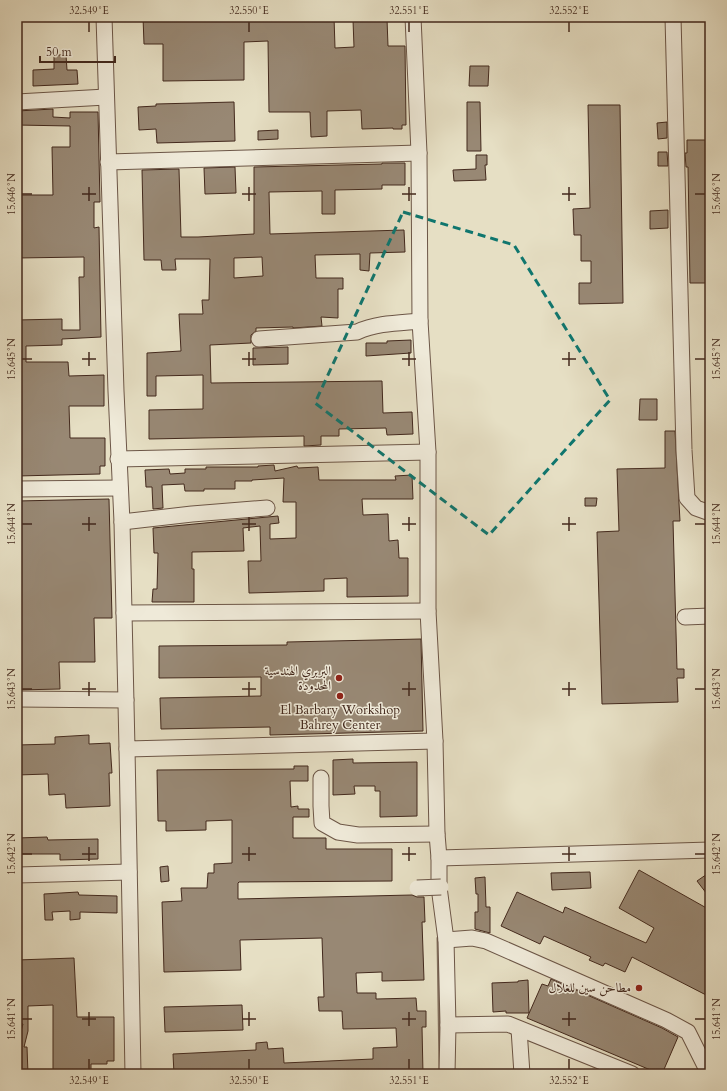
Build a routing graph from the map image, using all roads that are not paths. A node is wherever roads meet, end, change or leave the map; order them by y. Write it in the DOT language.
graph roads {
  1 [pos="104,17"];
  2 [pos="413,17"];
  3 [pos="673,17"];
  4 [pos="106,98"];
  5 [pos="17,102"];
  6 [pos="419,153"];
  7 [pos="108,162"];
  8 [pos="420,321"];
  9 [pos="259,339"];
  10 [pos="428,452"];
  11 [pos="118,459"];
  12 [pos="120,488"];
  13 [pos="17,489"];
  14 [pos="267,508"];
  15 [pos="710,513"];
  16 [pos="122,522"];
  17 [pos="428,611"];
  18 [pos="124,613"];
  19 [pos="710,616"];
  20 [pos="685,617"];
  21 [pos="17,699"];
  22 [pos="126,700"];
  23 [pos="435,740"];
  24 [pos="127,749"];
  25 [pos="321,778"];
  26 [pos="437,834"];
  27 [pos="710,850"];
  28 [pos="440,858"];
  29 [pos="129,872"];
  30 [pos="17,875"];
  31 [pos="440,887"];
  32 [pos="417,888"];
  33 [pos="446,940"];
  34 [pos="448,1024"];
  35 [pos="519,1029"];
  36 [pos="133,1074"];
  37 [pos="447,1074"];
  38 [pos="522,1074"];
  39 [pos="632,1074"];
  40 [pos="709,1074"];
  1 -- 4 [label="street"];
  2 -- 6 [label="street"];
  3 -- 15 [label="street"];
  4 -- 5 [label="street"];
  4 -- 7 [label="street"];
  6 -- 7 [label="street"];
  6 -- 8 [label="street"];
  7 -- 11 [label="street"];
  8 -- 9 [label="street"];
  8 -- 10 [label="street"];
  10 -- 11 [label="street"];
  10 -- 17 [label="street"];
  11 -- 12 [label="street"];
  12 -- 13 [label="street"];
  12 -- 16 [label="street"];
  14 -- 16 [label="street"];
  16 -- 18 [label="street"];
  17 -- 18 [label="street"];
  17 -- 23 [label="street"];
  18 -- 22 [label="street"];
  19 -- 20 [label="street"];
  21 -- 22 [label="street"];
  22 -- 24 [label="street"];
  23 -- 24 [label="street"];
  23 -- 26 [label="street"];
  24 -- 29 [label="street"];
  25 -- 26 [label="street"];
  26 -- 28 [label="street"];
  27 -- 28 [label="street"];
  28 -- 31 [label="street"];
  29 -- 30 [label="street"];
  29 -- 36 [label="street"];
  31 -- 32 [label="street, bridge"];
  31 -- 33 [label="street"];
  33 -- 34 [label="street"];
  33 -- 40 [label="street"];
  34 -- 35 [label="street"];
  34 -- 37 [label="street"];
  35 -- 38 [label="street"];
  35 -- 39 [label="street"];
}
